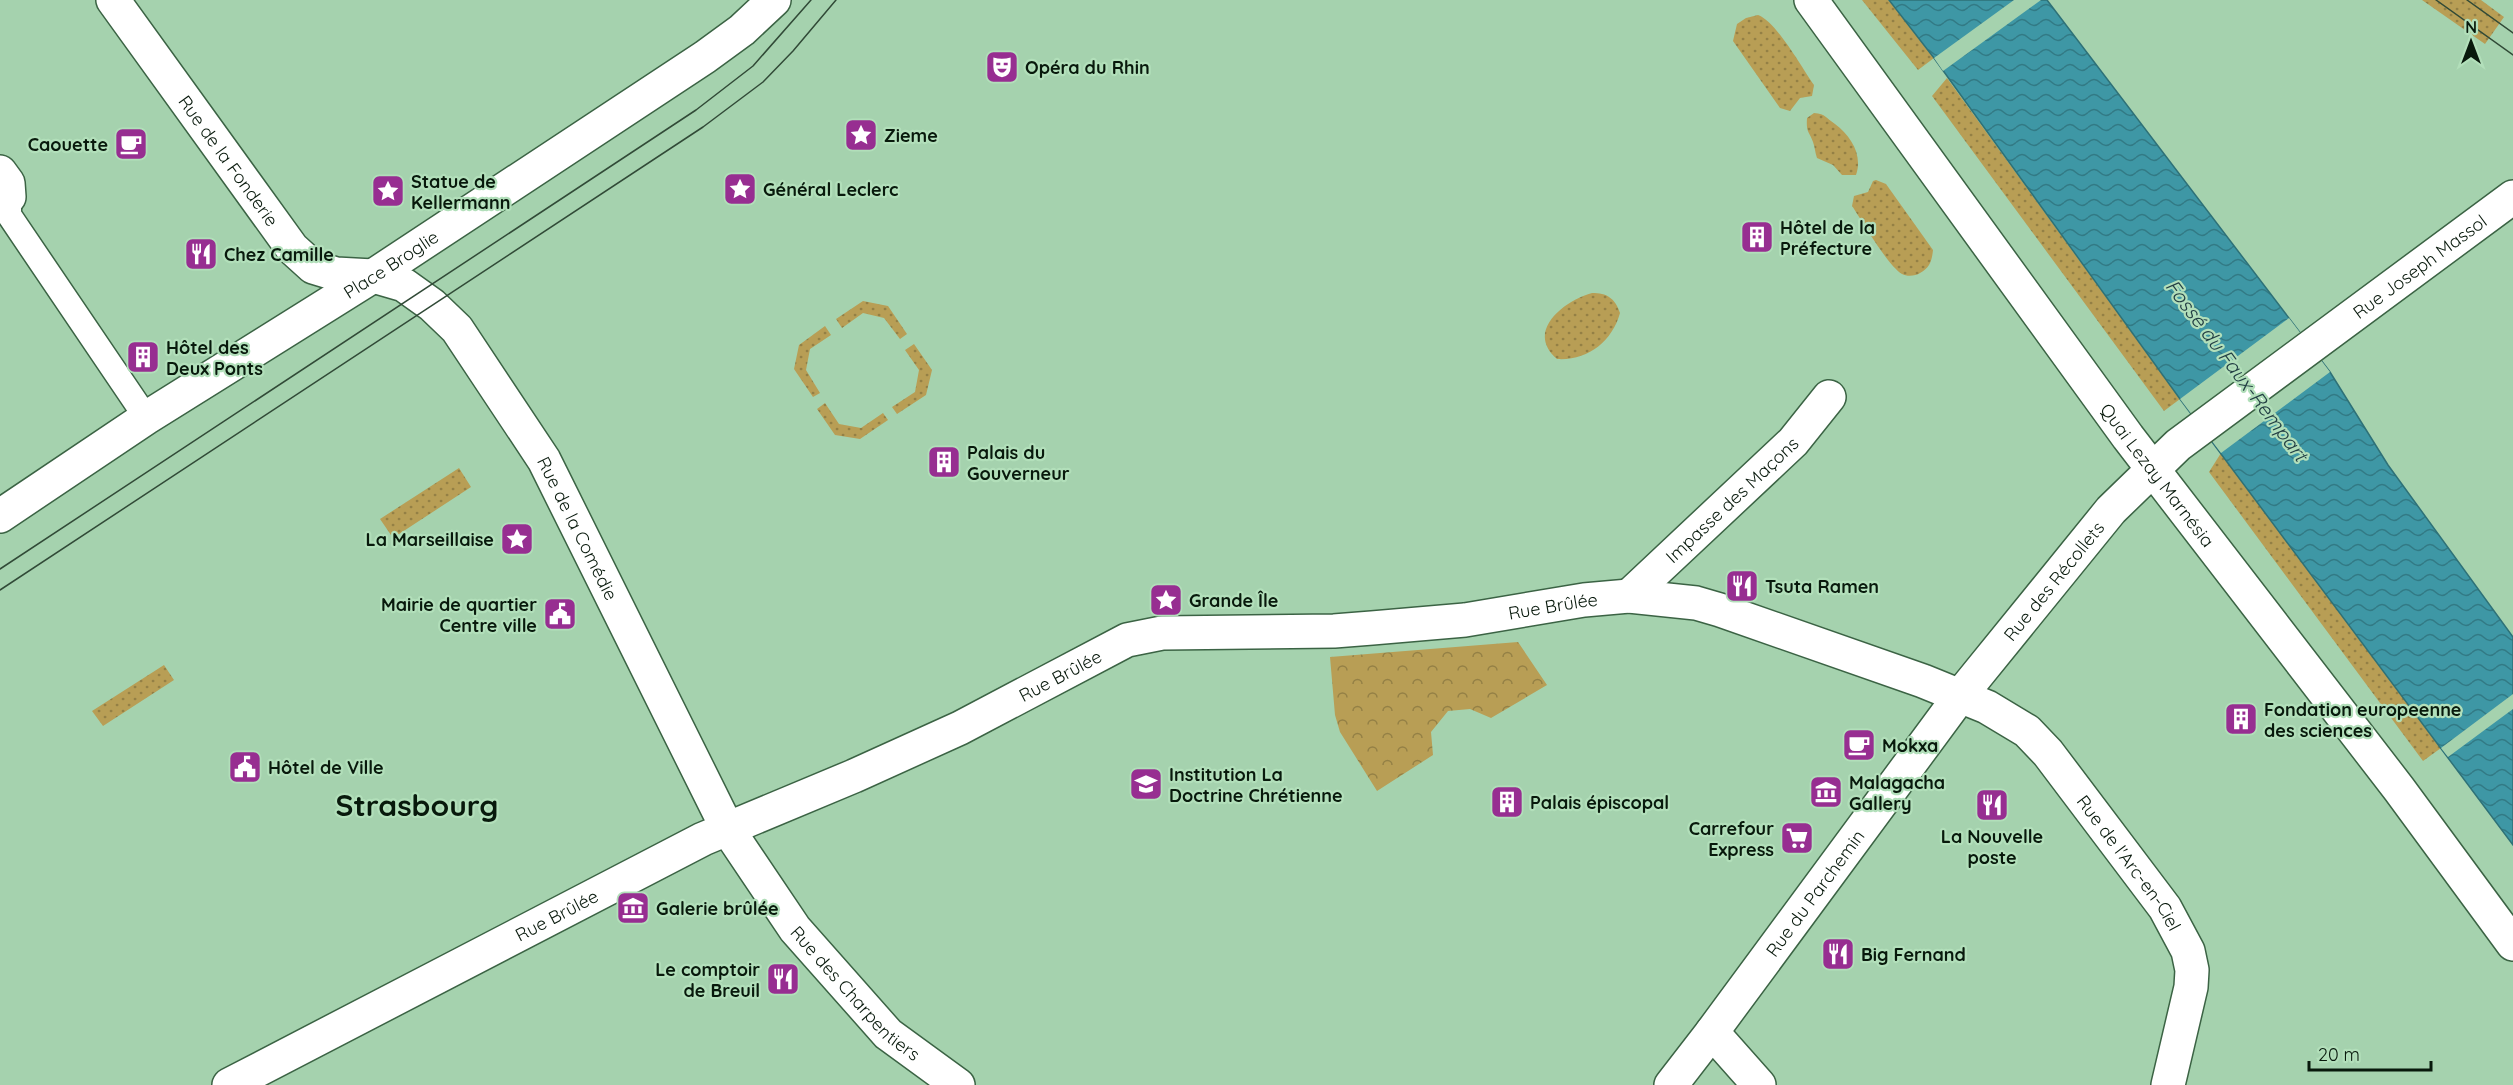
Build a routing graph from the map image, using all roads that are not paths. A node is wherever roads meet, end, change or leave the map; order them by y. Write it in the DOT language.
graph roads {
  1 [pos="113,0"];
  2 [pos="774,0"];
  3 [pos="1811,0"];
  4 [pos="4,184"];
  5 [pos="2513,197"];
  6 [pos="373,276"];
  7 [pos="1829,397"];
  8 [pos="137,404"];
  9 [pos="2178,445"];
  10 [pos="2153,470"];
  11 [pos="0,516"];
  12 [pos="1629,596"];
  13 [pos="1960,696"];
  14 [pos="727,828"];
  15 [pos="2513,944"];
  16 [pos="1712,1032"];
  17 [pos="229,1085"];
  18 [pos="958,1085"];
  19 [pos="1671,1085"];
  20 [pos="1759,1085"];
  21 [pos="2168,1085"];
  1 -- 6 [label="street, Rue de la Fonderie"];
  2 -- 6 [label="street, Place Broglie"];
  3 -- 10 [label="street, Quai Lezay Marnésia"];
  4 -- 8 [label="street"];
  5 -- 9 [label="street, Rue Joseph Massol"];
  6 -- 11 [label="street, Place Broglie"];
  6 -- 14 [label="street, Rue de la Comédie"];
  7 -- 12 [label="street, Impasse des Maçons"];
  9 -- 10 [label="street, Rue des Récollets"];
  10 -- 13 [label="street, Rue des Récollets"];
  10 -- 15 [label="street, Quai Lezay Marnésia"];
  12 -- 13 [label="street, Rue Brûlée"];
  12 -- 14 [label="street, Rue Brûlée"];
  13 -- 16 [label="street, Rue du Parchemin"];
  13 -- 21 [label="street, Rue de l'Arc-en-Ciel"];
  14 -- 17 [label="street, Rue Brûlée"];
  14 -- 18 [label="street, Rue des Charpentiers"];
  16 -- 19 [label="street, Rue du Parchemin"];
  16 -- 20 [label="street"];
}
